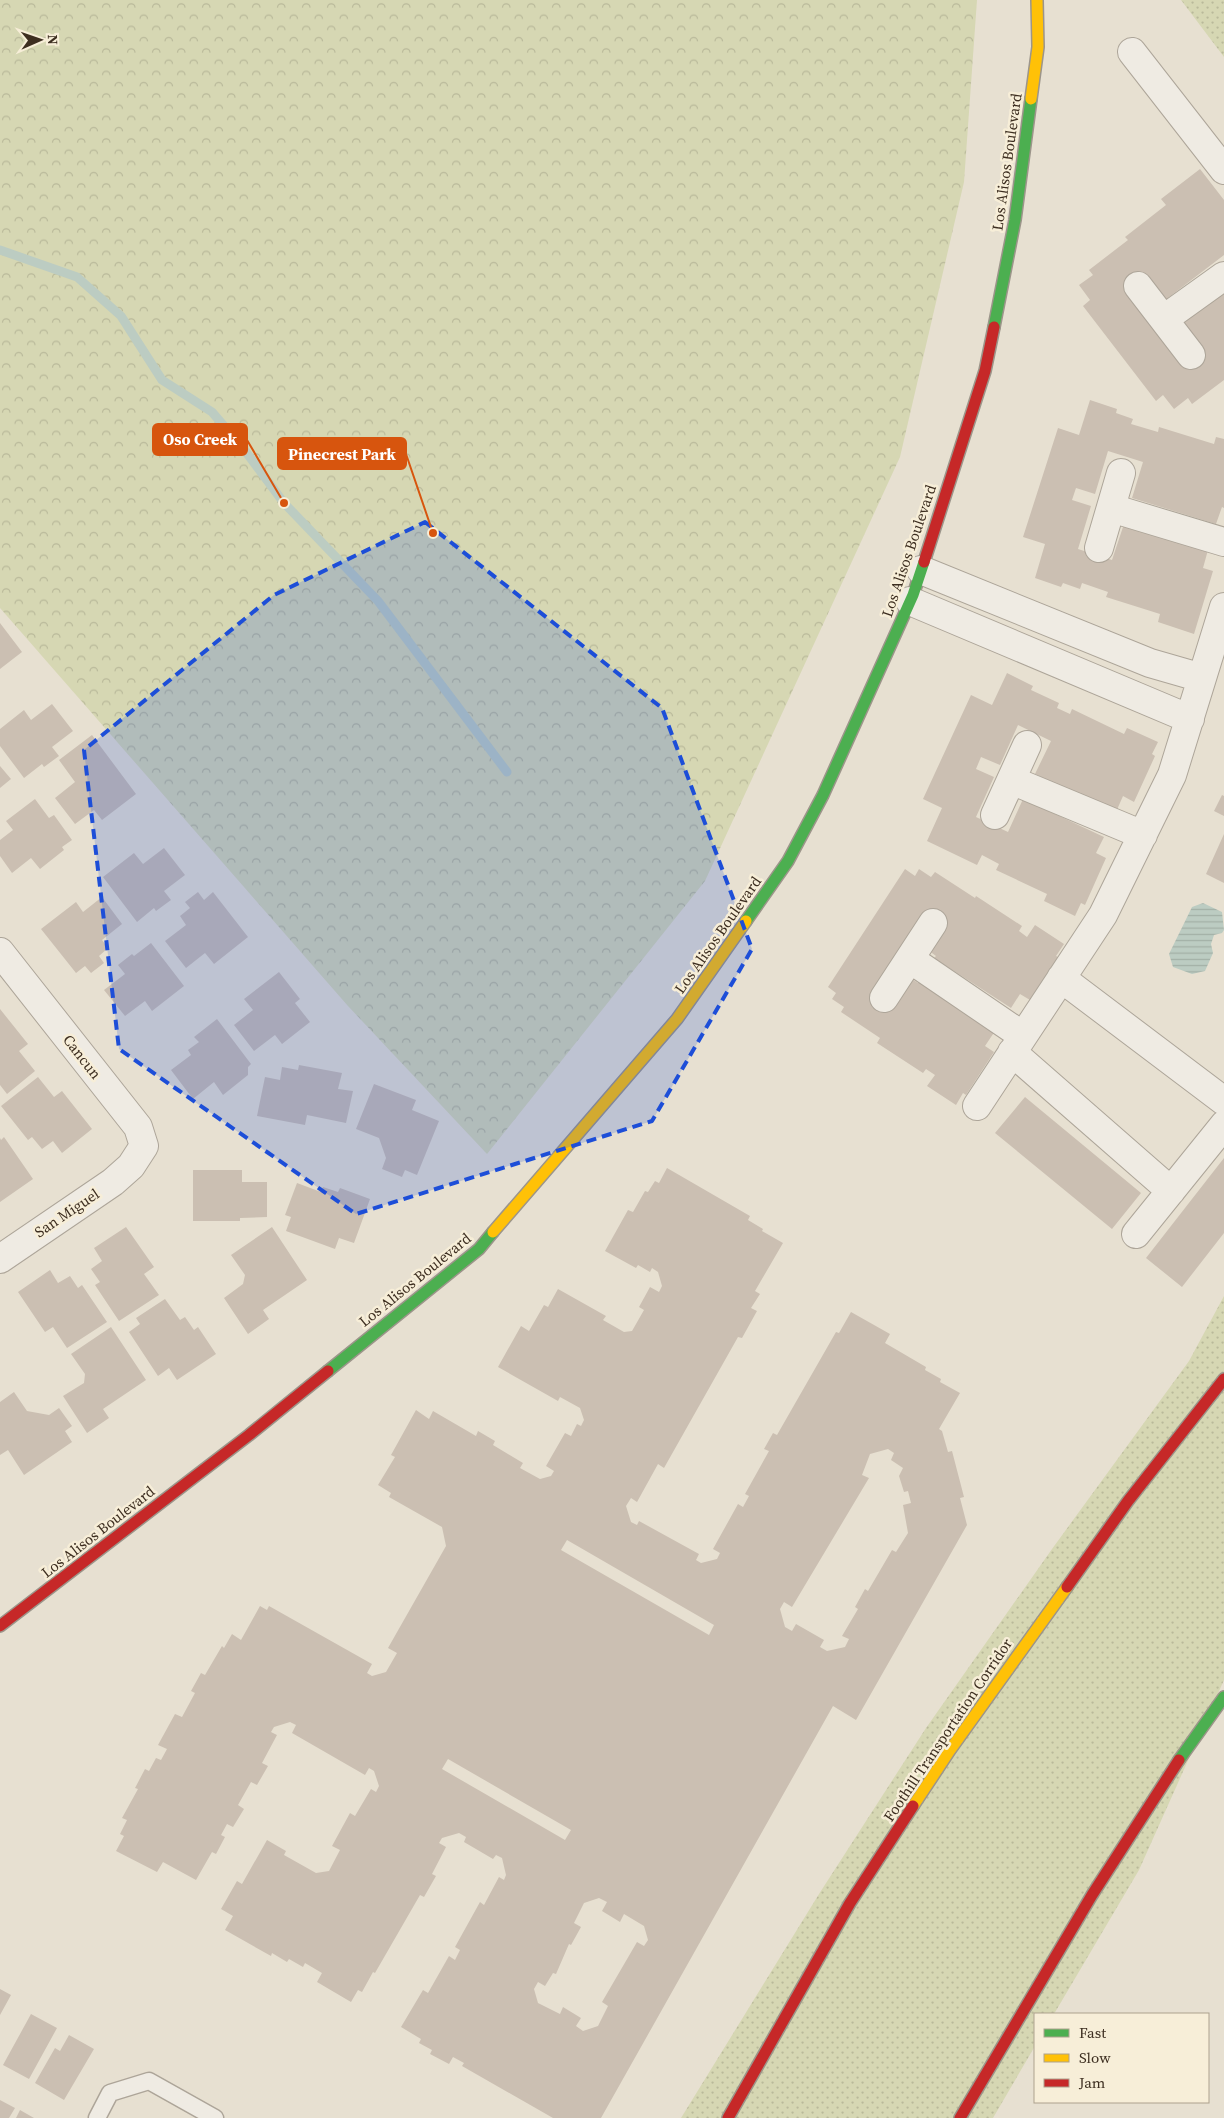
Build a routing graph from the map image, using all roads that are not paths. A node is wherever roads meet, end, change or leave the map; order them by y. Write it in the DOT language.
graph roads {
  1 [pos="1037,0"];
  2 [pos="1132,52"];
  3 [pos="1224,170"];
  4 [pos="1224,276"];
  5 [pos="1138,286"];
  6 [pos="1164,319"];
  7 [pos="1191,355"];
  8 [pos="1121,473"];
  9 [pos="1111,508"];
  10 [pos="1224,542"];
  11 [pos="1100,548"];
  12 [pos="921,570"];
  13 [pos="910,601"];
  14 [pos="1224,607"];
  15 [pos="1202,678"];
  16 [pos="1190,719"];
  17 [pos="1027,745"];
  18 [pos="1010,780"];
  19 [pos="995,815"];
  20 [pos="1143,835"];
  21 [pos="934,923"];
  22 [pos="0,952"];
  23 [pos="910,959"];
  24 [pos="1061,978"];
  25 [pos="884,998"];
  26 [pos="1018,1044"];
  27 [pos="1224,1101"];
  28 [pos="977,1106"];
  29 [pos="1224,1125"];
  30 [pos="131,1166"];
  31 [pos="1171,1190"];
  32 [pos="1136,1234"];
  33 [pos="0,1259"];
  34 [pos="1224,1379"];
  35 [pos="0,1626"];
  36 [pos="1224,1696"];
  37 [pos="97,2118"];
  38 [pos="215,2118"];
  39 [pos="728,2118"];
  40 [pos="960,2118"];
  1 -- 12 [label="main road, Los Alisos Boulevard"];
  2 -- 3 [label="street"];
  4 -- 6 [label="street"];
  5 -- 6 [label="street"];
  6 -- 7 [label="street"];
  8 -- 9 [label="street"];
  9 -- 10 [label="street"];
  9 -- 11 [label="street"];
  12 -- 13 [label="main road, Los Alisos Boulevard"];
  12 -- 15 [label="street"];
  13 -- 16 [label="street"];
  13 -- 35 [label="main road, Los Alisos Boulevard"];
  14 -- 15 [label="street"];
  15 -- 16 [label="street"];
  16 -- 20 [label="street"];
  17 -- 18 [label="street"];
  18 -- 19 [label="street"];
  18 -- 20 [label="street"];
  20 -- 24 [label="street"];
  21 -- 23 [label="street"];
  22 -- 30 [label="street, Cancun"];
  23 -- 25 [label="street"];
  23 -- 26 [label="street"];
  24 -- 26 [label="street"];
  24 -- 27 [label="street"];
  26 -- 28 [label="street"];
  26 -- 31 [label="street"];
  29 -- 31 [label="street"];
  30 -- 33 [label="street, San Miguel"];
  31 -- 32 [label="street"];
  34 -- 39 [label="main road, Foothill Transportation Corridor"];
  36 -- 40 [label="main road"];
  37 -- 38 [label="lane"];
}
